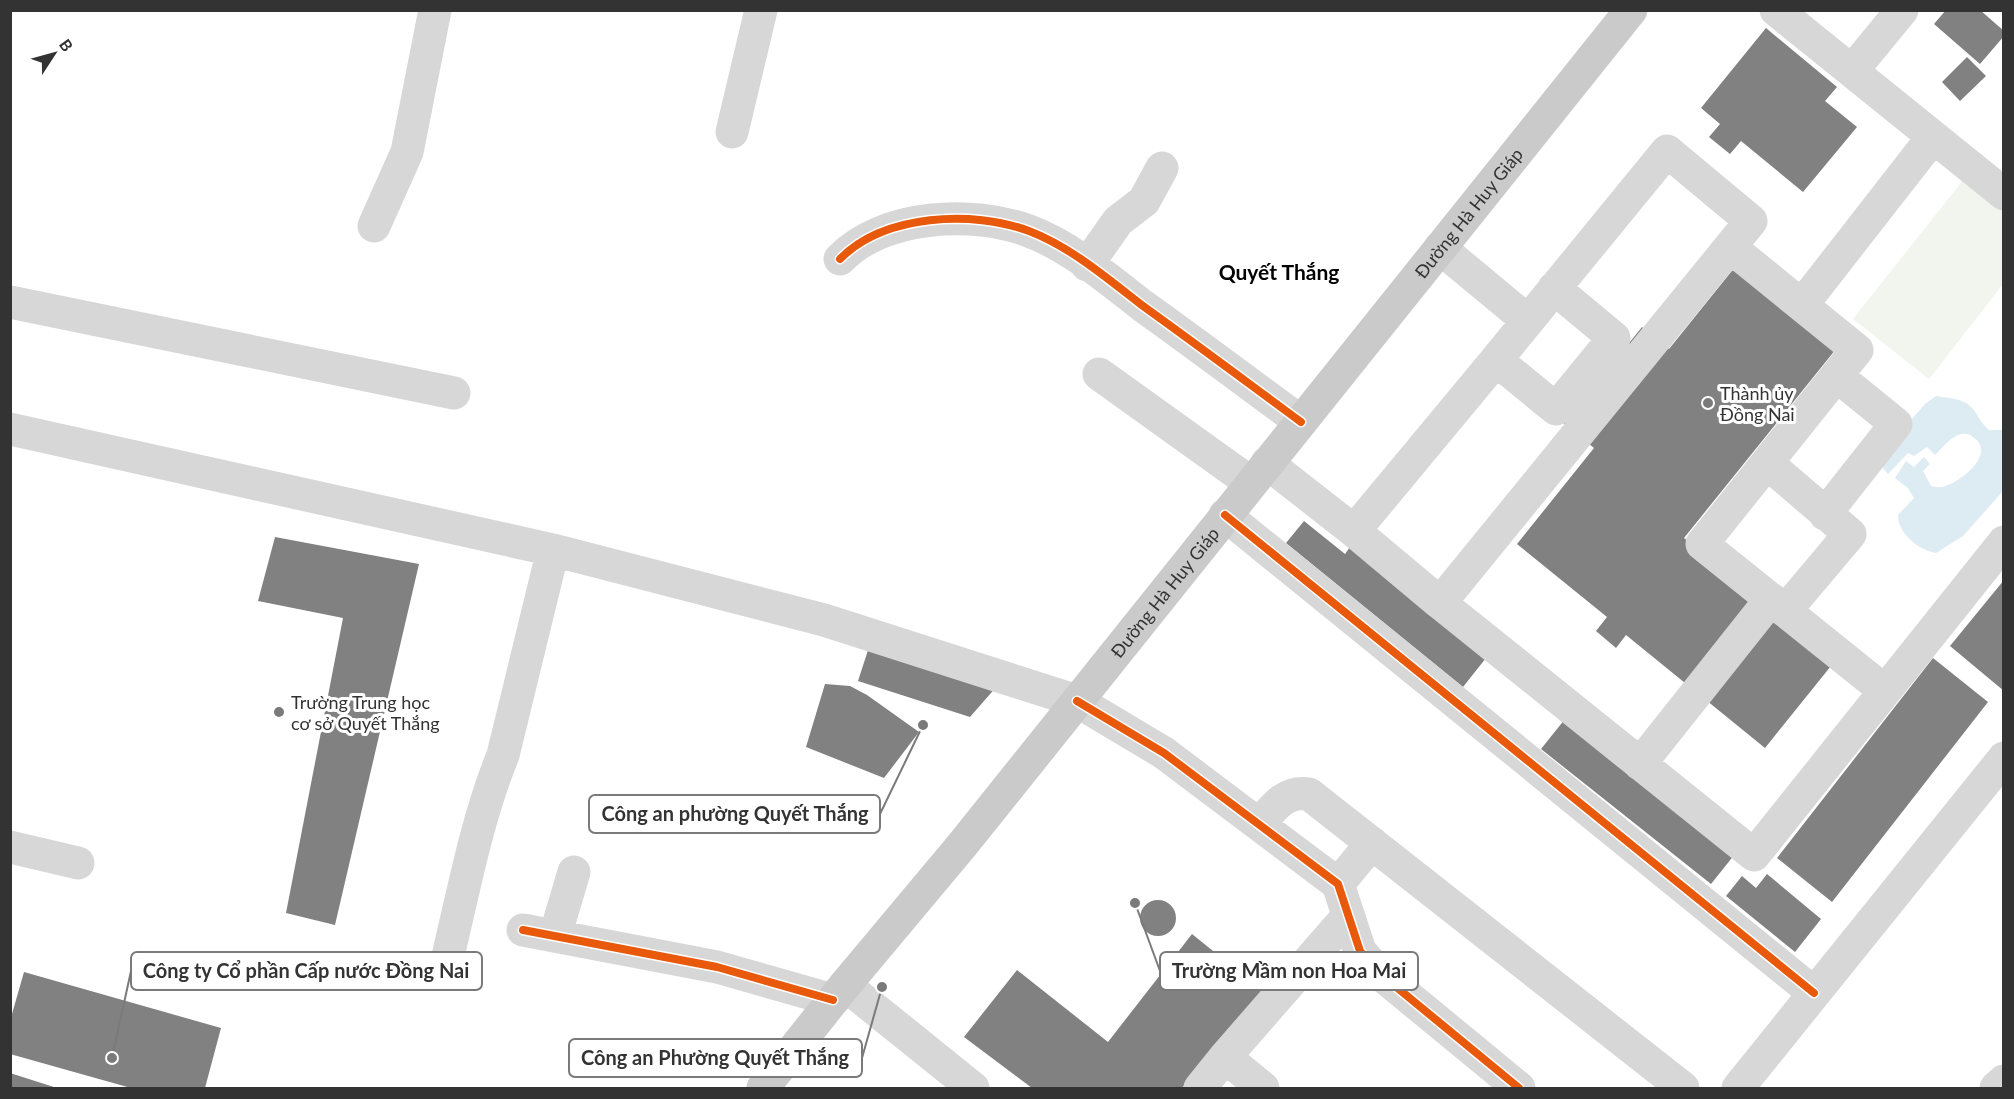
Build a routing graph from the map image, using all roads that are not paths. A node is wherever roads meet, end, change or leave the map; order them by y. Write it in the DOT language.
graph roads {
  1 [pos="435,10"];
  2 [pos="761,10"];
  3 [pos="1631,10"];
  4 [pos="1776,10"];
  5 [pos="1902,10"];
  6 [pos="1852,71"];
  7 [pos="732,132"];
  8 [pos="1933,137"];
  9 [pos="1162,168"];
  10 [pos="2002,190"];
  11 [pos="374,226"];
  12 [pos="1730,247"];
  13 [pos="1440,248"];
  14 [pos="840,259"];
  15 [pos="1087,265"];
  16 [pos="1554,288"];
  17 [pos="10,303"];
  18 [pos="1802,305"];
  19 [pos="1528,321"];
  20 [pos="1496,360"];
  21 [pos="1586,372"];
  22 [pos="1099,374"];
  23 [pos="1837,376"];
  24 [pos="454,393"];
  25 [pos="1611,393"];
  26 [pos="1301,422"];
  27 [pos="10,429"];
  28 [pos="1767,463"];
  29 [pos="1259,473"];
  30 [pos="1826,514"];
  31 [pos="1225,515"];
  32 [pos="1354,531"];
  33 [pos="2004,542"];
  34 [pos="553,550"];
  35 [pos="1440,603"];
  36 [pos="1778,605"];
  37 [pos="1885,691"];
  38 [pos="1077,701"];
  39 [pos="2004,758"];
  40 [pos="1640,764"];
  41 [pos="1260,824"];
  42 [pos="1371,843"];
  43 [pos="10,847"];
  44 [pos="78,863"];
  45 [pos="574,872"];
  46 [pos="1338,884"];
  47 [pos="1348,916"];
  48 [pos="523,930"];
  49 [pos="555,936"];
  50 [pos="448,956"];
  51 [pos="839,993"];
  52 [pos="1814,993"];
  53 [pos="1225,1056"];
  54 [pos="2004,1081"];
  55 [pos="763,1089"];
  56 [pos="973,1089"];
  57 [pos="1200,1089"];
  58 [pos="1263,1089"];
  59 [pos="1519,1089"];
  60 [pos="1683,1089"];
  61 [pos="1738,1089"];
  62 [pos="1996,1089"];
  1 -- 11 [label="street"];
  2 -- 7 [label="street"];
  3 -- 13 [label="main road, Đường Hà Huy Giáp"];
  4 -- 6 [label="street"];
  5 -- 6 [label="street"];
  6 -- 8 [label="street"];
  8 -- 10 [label="street"];
  8 -- 18 [label="street"];
  9 -- 15 [label="street"];
  12 -- 16 [label="street"];
  12 -- 18 [label="street"];
  12 -- 25 [label="street"];
  13 -- 19 [label="street"];
  13 -- 26 [label="main road, Đường Hà Huy Giáp"];
  14 -- 15 [label="street"];
  15 -- 26 [label="street"];
  16 -- 19 [label="street"];
  16 -- 21 [label="street"];
  17 -- 24 [label="street"];
  18 -- 23 [label="street"];
  19 -- 20 [label="street"];
  20 -- 21 [label="street"];
  20 -- 32 [label="street"];
  21 -- 25 [label="street"];
  22 -- 29 [label="street"];
  23 -- 28 [label="street"];
  23 -- 30 [label="street"];
  25 -- 35 [label="street"];
  26 -- 29 [label="main road, Đường Hà Huy Giáp"];
  27 -- 34 [label="street"];
  28 -- 30 [label="street"];
  28 -- 36 [label="street"];
  29 -- 31 [label="main road, Đường Hà Huy Giáp"];
  29 -- 32 [label="street"];
  30 -- 36 [label="street"];
  31 -- 38 [label="main road, Đường Hà Huy Giáp"];
  31 -- 52 [label="street"];
  32 -- 35 [label="street"];
  33 -- 37 [label="street"];
  34 -- 38 [label="street"];
  34 -- 50 [label="street"];
  35 -- 40 [label="street"];
  36 -- 37 [label="street"];
  36 -- 40 [label="street"];
  37 -- 40 [label="street"];
  38 -- 41 [label="street"];
  38 -- 51 [label="main road, Đường Hà Huy Giáp"];
  39 -- 52 [label="street"];
  41 -- 42 [label="street"];
  41 -- 46 [label="street"];
  42 -- 46 [label="street"];
  42 -- 60 [label="street"];
  43 -- 44 [label="street"];
  45 -- 49 [label="street"];
  46 -- 47 [label="street"];
  47 -- 53 [label="street"];
  47 -- 59 [label="street"];
  48 -- 49 [label="street"];
  49 -- 51 [label="street"];
  51 -- 55 [label="main road, Đường Hà Huy Giáp"];
  51 -- 56 [label="street"];
  52 -- 61 [label="street"];
  53 -- 57 [label="street"];
  53 -- 58 [label="street"];
  54 -- 62 [label="street"];
}
